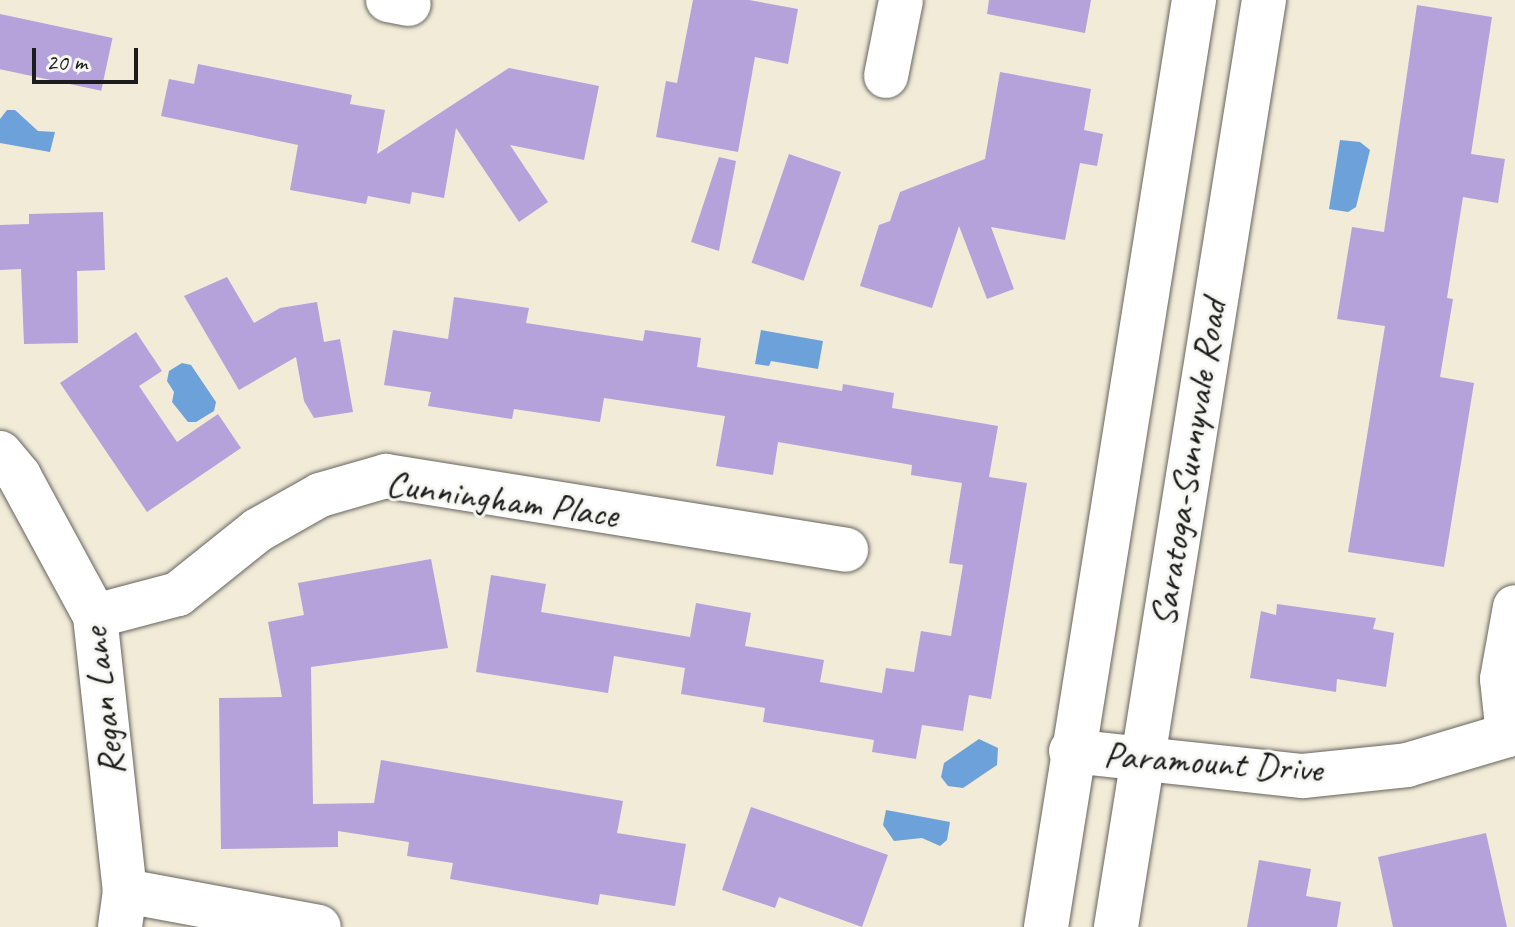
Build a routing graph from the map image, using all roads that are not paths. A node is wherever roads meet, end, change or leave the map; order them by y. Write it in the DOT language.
graph roads {
  1 [pos="901,0"];
  2 [pos="1194,0"];
  3 [pos="1264,0"];
  4 [pos="886,76"];
  5 [pos="0,453"];
  6 [pos="846,550"];
  7 [pos="1515,607"];
  8 [pos="95,616"];
  9 [pos="1071,751"];
  10 [pos="1140,761"];
  11 [pos="122,909"];
  12 [pos="319,927"];
  13 [pos="1046,927"];
  14 [pos="1116,927"];
  1 -- 4 [label="street"];
  2 -- 9 [label="street, Saratoga-Sunnyvale Road"];
  3 -- 10 [label="street, Saratoga-Sunnyvale Road"];
  5 -- 8 [label="street, Regan Lane"];
  6 -- 8 [label="street, Cunningham Place"];
  7 -- 10 [label="street, Paramount Drive"];
  8 -- 11 [label="street, Regan Lane"];
  9 -- 10 [label="street, Paramount Drive"];
  9 -- 13 [label="street, Saratoga-Sunnyvale Road"];
  10 -- 14 [label="street, Saratoga-Sunnyvale Road"];
  11 -- 12 [label="street"];
}
